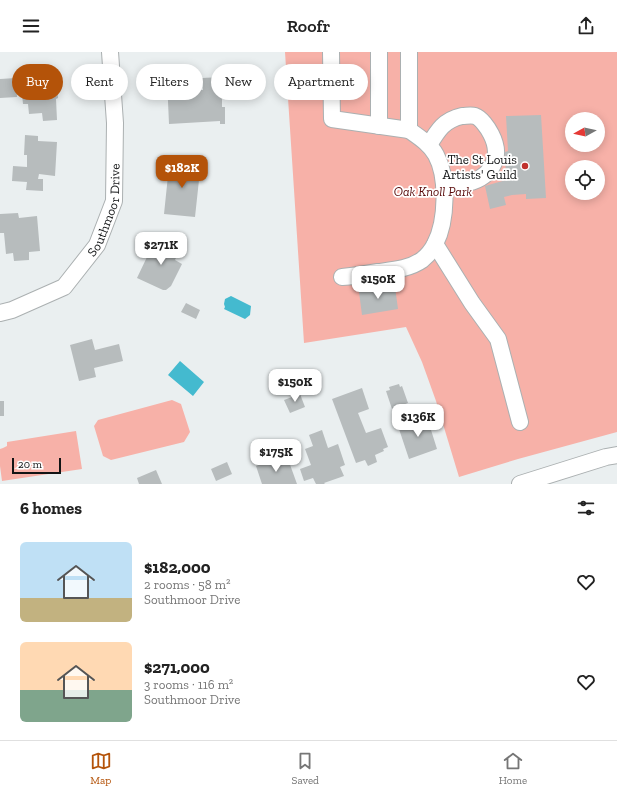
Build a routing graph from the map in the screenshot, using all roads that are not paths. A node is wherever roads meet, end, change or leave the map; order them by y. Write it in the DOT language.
graph roads {
  1 [pos="110,52"];
  2 [pos="331,52"];
  3 [pos="379,52"];
  4 [pos="409,52"];
  5 [pos="379,126"];
  6 [pos="409,130"];
  7 [pos="429,145"];
  8 [pos="444,182"];
  9 [pos="435,244"];
  10 [pos="342,277"];
  11 [pos="0,313"];
  12 [pos="520,422"];
  13 [pos="617,455"];
  14 [pos="520,484"];
  1 -- 11 [label="street, Southmoor Drive"];
  2 -- 5 [label="street"];
  3 -- 5 [label="street"];
  4 -- 6 [label="street"];
  5 -- 6 [label="street"];
  6 -- 7 [label="street"];
  7 -- 8 [label="street"];
  7 -- 8 [label="street"];
  8 -- 9 [label="street"];
  9 -- 10 [label="street"];
  9 -- 12 [label="street"];
  13 -- 14 [label="street"];
}
